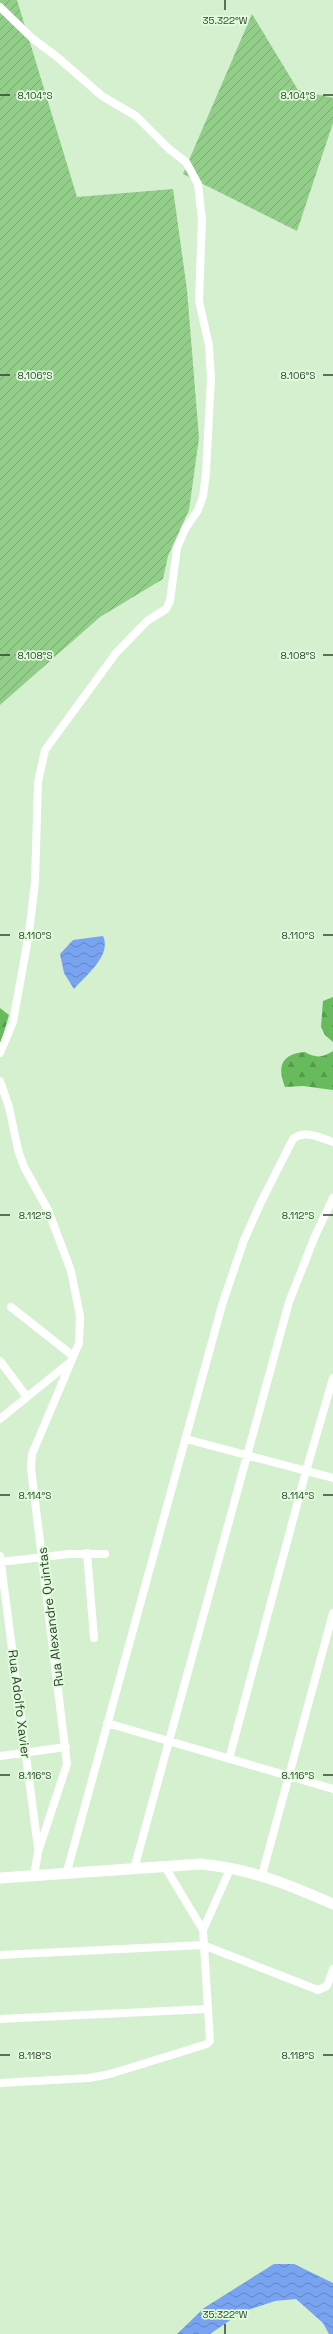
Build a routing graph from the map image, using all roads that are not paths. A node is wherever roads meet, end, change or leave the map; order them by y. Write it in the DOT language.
graph roads {
  1 [pos="0,7"];
  2 [pos="0,1053"];
  3 [pos="0,1081"];
  4 [pos="333,1142"];
  5 [pos="333,1198"];
  6 [pos="11,1307"];
  7 [pos="72,1359"];
  8 [pos="0,1361"];
  9 [pos="333,1378"];
  10 [pos="27,1397"];
  11 [pos="0,1418"];
  12 [pos="186,1439"];
  13 [pos="248,1454"];
  14 [pos="306,1471"];
  15 [pos="333,1478"];
  16 [pos="87,1553"];
  17 [pos="105,1554"];
  18 [pos="44,1558"];
  19 [pos="0,1560"];
  20 [pos="333,1613"];
  21 [pos="94,1638"];
  22 [pos="107,1723"];
  23 [pos="168,1741"];
  24 [pos="66,1747"];
  25 [pos="26,1752"];
  26 [pos="0,1756"];
  27 [pos="229,1759"];
  28 [pos="290,1776"];
  29 [pos="333,1789"];
  30 [pos="38,1852"];
  31 [pos="165,1867"];
  32 [pos="231,1867"];
  33 [pos="134,1869"];
  34 [pos="66,1875"];
  35 [pos="262,1875"];
  36 [pos="34,1876"];
  37 [pos="0,1878"];
  38 [pos="333,1904"];
  39 [pos="202,1930"];
  40 [pos="203,1945"];
  41 [pos="0,1955"];
  42 [pos="333,1969"];
  43 [pos="207,2009"];
  44 [pos="0,2019"];
  45 [pos="0,2083"];
  1 -- 2 [label="street"];
  3 -- 7 [label="street, Rua Alexandre Quintas"];
  4 -- 12 [label="street"];
  5 -- 13 [label="street"];
  6 -- 7 [label="street"];
  7 -- 10 [label="street"];
  7 -- 18 [label="street, Rua Alexandre Quintas"];
  8 -- 10 [label="street"];
  9 -- 14 [label="street"];
  10 -- 11 [label="street"];
  12 -- 13 [label="street"];
  12 -- 22 [label="street"];
  13 -- 14 [label="street"];
  13 -- 23 [label="street"];
  14 -- 15 [label="street"];
  14 -- 27 [label="street"];
  16 -- 17 [label="street"];
  16 -- 18 [label="street"];
  16 -- 21 [label="street"];
  18 -- 19 [label="street"];
  18 -- 24 [label="street, Rua Alexandre Quintas"];
  19 -- 25 [label="street, Rua Adolfo Xavier"];
  20 -- 28 [label="street"];
  22 -- 23 [label="street"];
  22 -- 34 [label="street"];
  23 -- 27 [label="street"];
  23 -- 33 [label="street"];
  24 -- 25 [label="street"];
  24 -- 30 [label="street, Rua Alexandre Quintas"];
  25 -- 26 [label="street"];
  25 -- 30 [label="street, Rua Adolfo Xavier"];
  27 -- 28 [label="street"];
  28 -- 29 [label="street"];
  28 -- 35 [label="street"];
  30 -- 36 [label="street, Rua Alexandre Quintas"];
  31 -- 32 [label="main road"];
  31 -- 33 [label="main road"];
  31 -- 39 [label="street"];
  32 -- 35 [label="main road"];
  32 -- 39 [label="street"];
  33 -- 34 [label="main road"];
  34 -- 36 [label="main road"];
  35 -- 38 [label="main road"];
  36 -- 37 [label="main road"];
  39 -- 40 [label="street"];
  40 -- 41 [label="street"];
  40 -- 42 [label="street"];
  40 -- 43 [label="street"];
  43 -- 44 [label="street"];
  43 -- 45 [label="street"];
}
